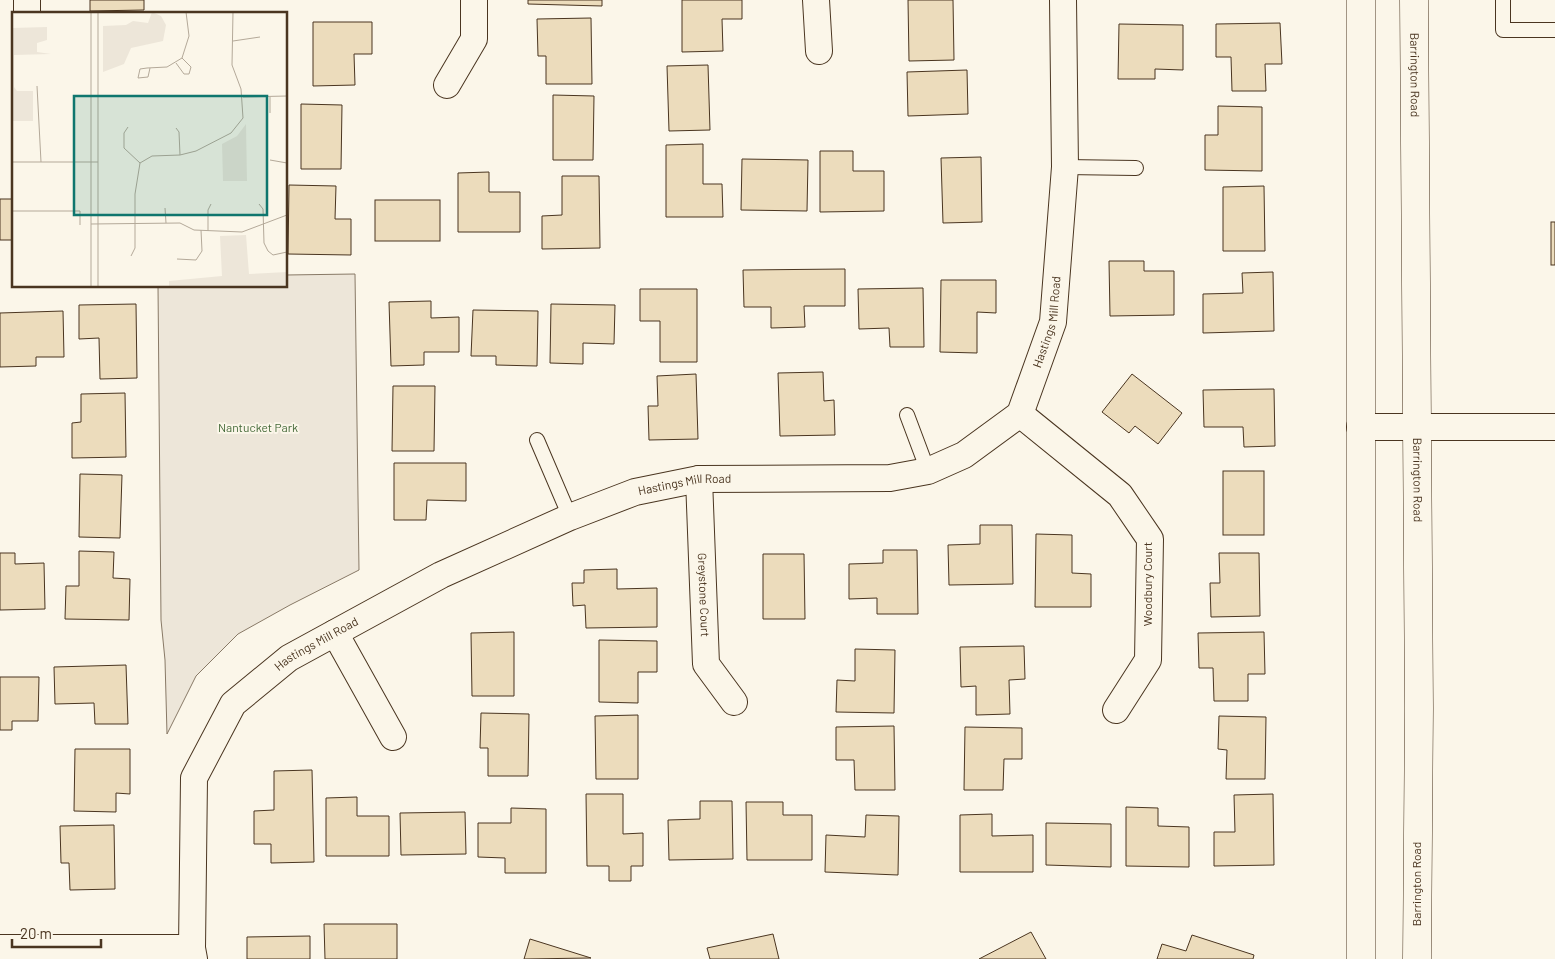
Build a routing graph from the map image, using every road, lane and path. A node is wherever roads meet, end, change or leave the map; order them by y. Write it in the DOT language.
graph roads {
  1 [pos="474,0"];
  2 [pos="816,0"];
  3 [pos="1063,0"];
  4 [pos="1361,0"];
  5 [pos="1414,0"];
  6 [pos="1503,0"];
  7 [pos="1555,30"];
  8 [pos="819,50"];
  9 [pos="447,85"];
  10 [pos="1065,167"];
  11 [pos="1136,168"];
  12 [pos="1020,414"];
  13 [pos="907,415"];
  14 [pos="1360,427"];
  15 [pos="1416,427"];
  16 [pos="1555,427"];
  17 [pos="536,440"];
  18 [pos="928,471"];
  19 [pos="699,480"];
  20 [pos="570,517"];
  21 [pos="336,633"];
  22 [pos="734,702"];
  23 [pos="1116,710"];
  24 [pos="393,737"];
  25 [pos="0,948"];
  26 [pos="193,954"];
  27 [pos="1361,959"];
  28 [pos="1417,959"];
  1 -- 9 [label="street"];
  2 -- 8 [label="street"];
  3 -- 10 [label="street, Hastings Mill Road"];
  4 -- 14 [label="main road"];
  5 -- 15 [label="main road, Barrington Road"];
  6 -- 7 [label="lane"];
  10 -- 11 [label="lane"];
  10 -- 12 [label="street, Hastings Mill Road"];
  12 -- 18 [label="street, Hastings Mill Road"];
  12 -- 23 [label="street, Woodbury Court"];
  13 -- 18 [label="lane"];
  14 -- 15 [label="street"];
  14 -- 27 [label="main road"];
  15 -- 16 [label="street"];
  15 -- 28 [label="main road, Barrington Road"];
  17 -- 20 [label="lane"];
  18 -- 19 [label="street, Hastings Mill Road"];
  19 -- 20 [label="street, Hastings Mill Road"];
  19 -- 22 [label="street, Greystone Court"];
  20 -- 21 [label="street, Hastings Mill Road"];
  21 -- 24 [label="street"];
  21 -- 26 [label="street, Hastings Mill Road"];
  25 -- 26 [label="street"];
}
